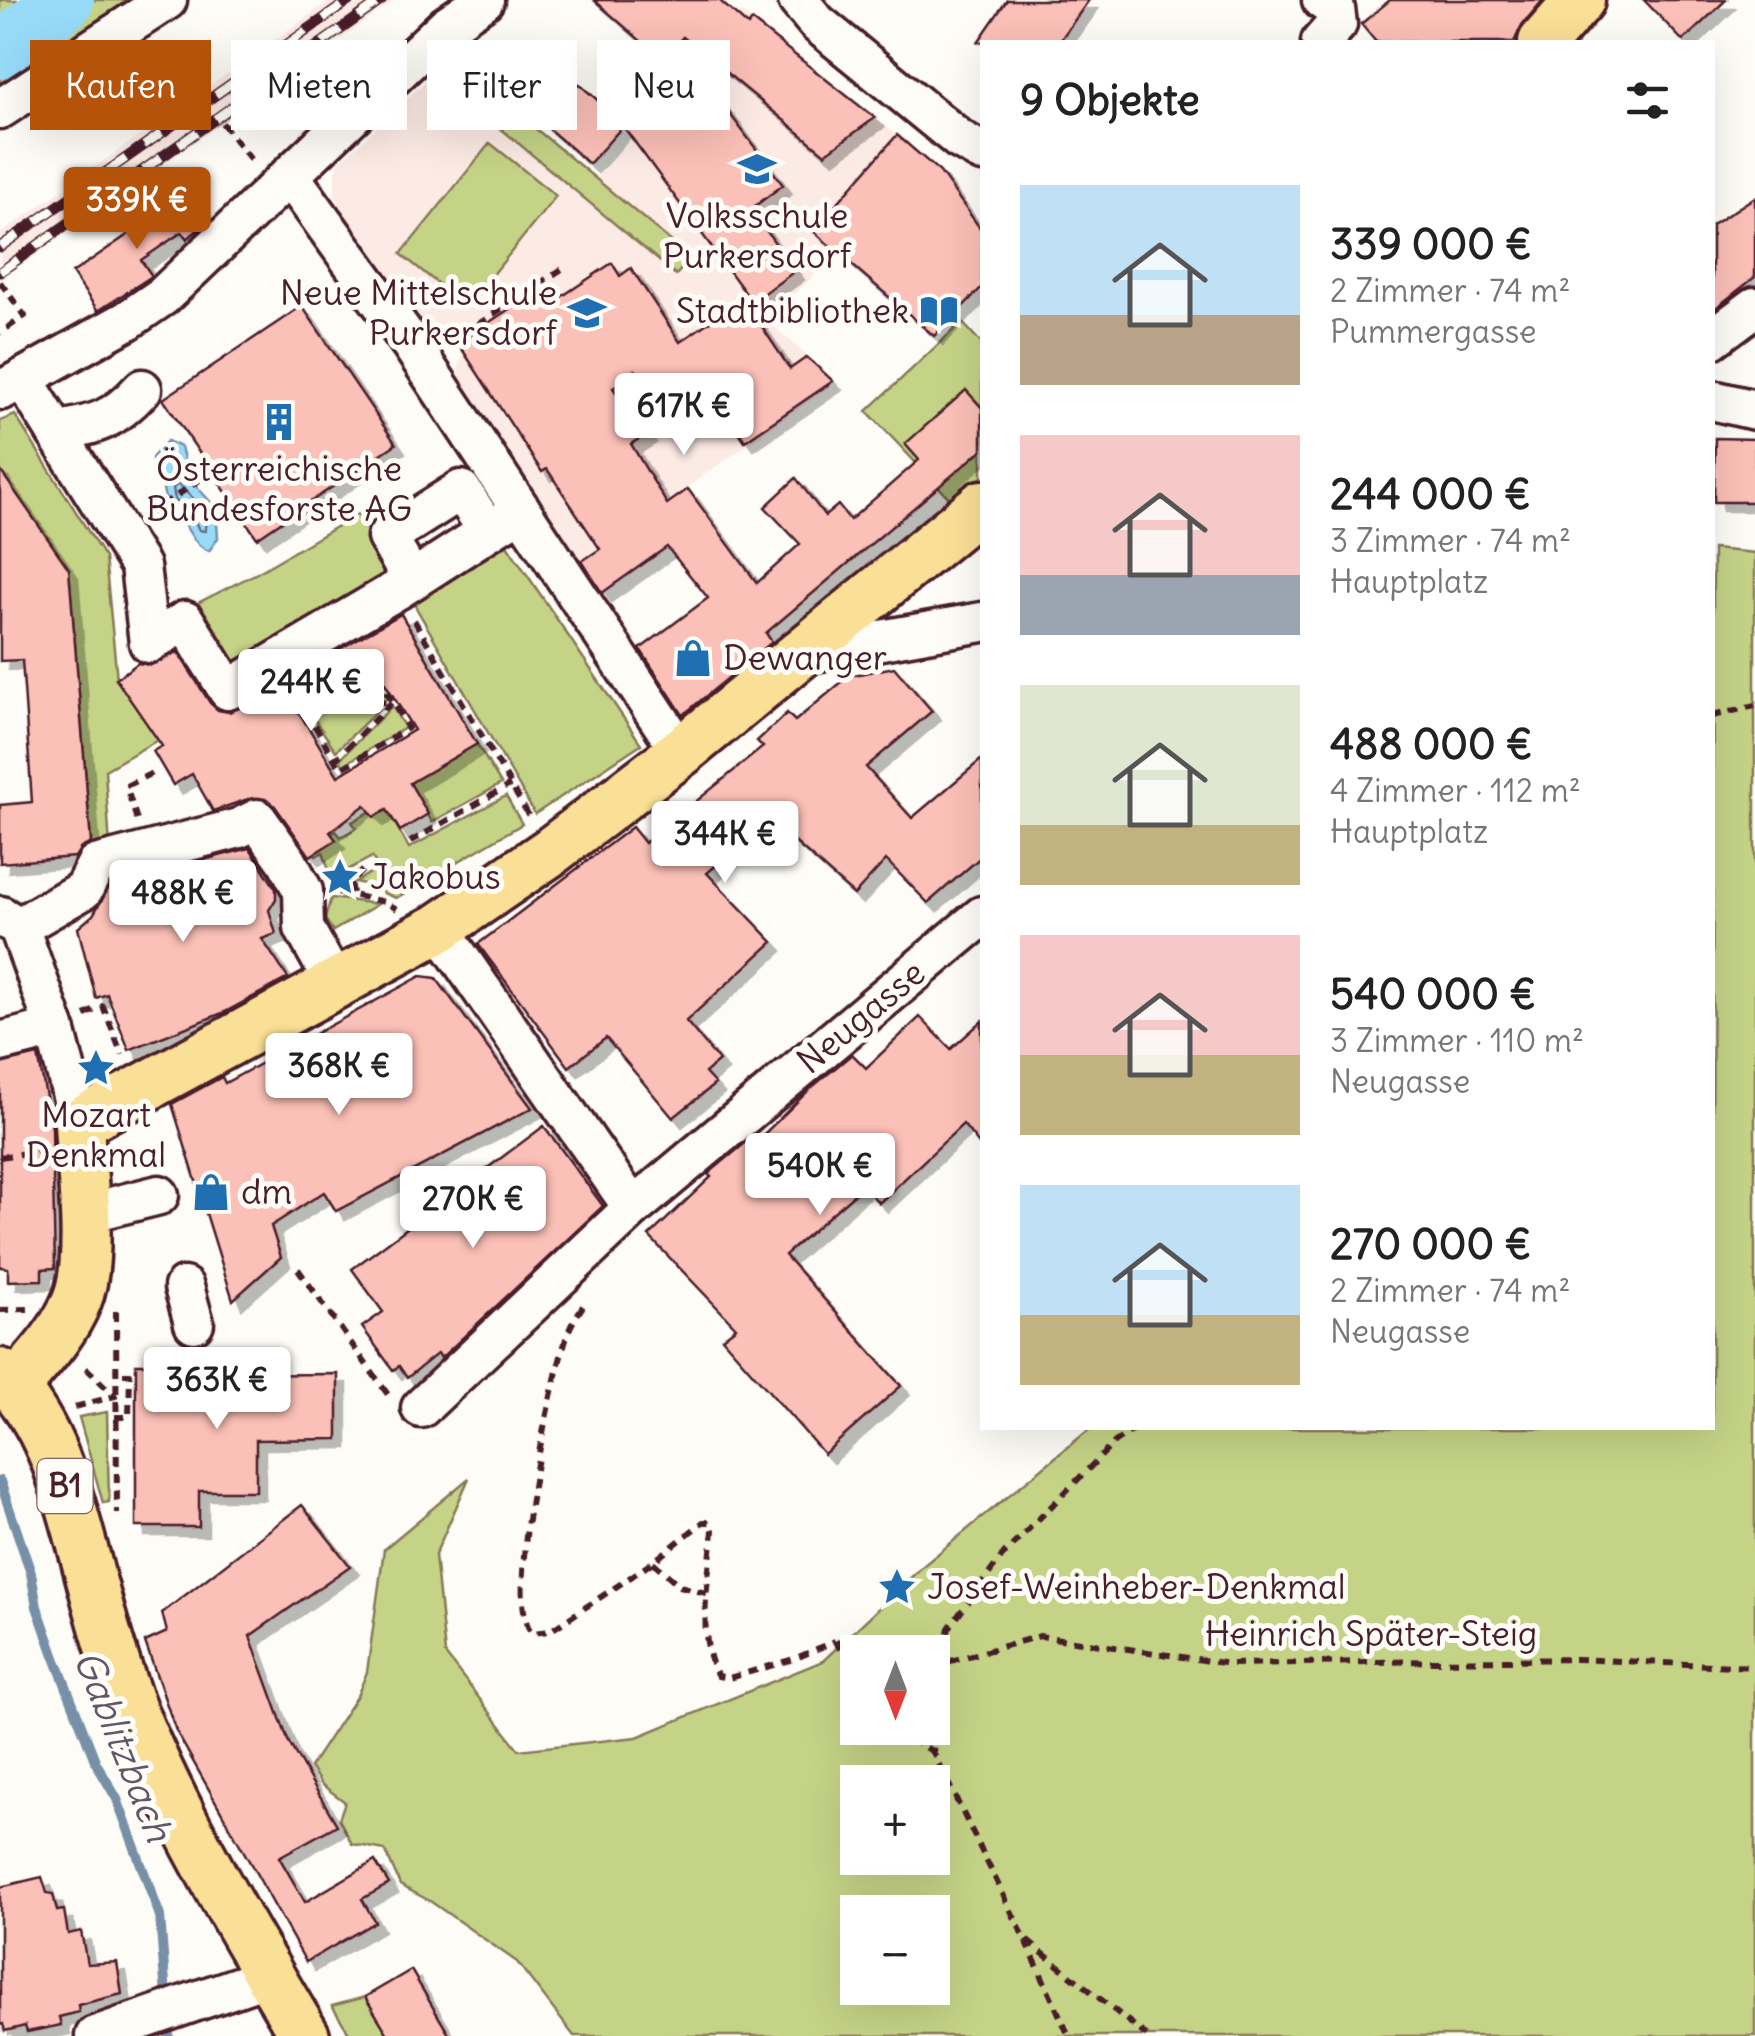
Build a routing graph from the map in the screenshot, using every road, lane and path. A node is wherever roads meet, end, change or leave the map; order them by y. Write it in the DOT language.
graph roads {
  1 [pos="166,0"];
  2 [pos="484,0"];
  3 [pos="798,0"];
  4 [pos="1322,0"];
  5 [pos="1580,0"];
  6 [pos="1323,40"];
  7 [pos="1546,40"];
  8 [pos="0,109"];
  9 [pos="222,123"];
  10 [pos="980,151"];
  11 [pos="248,156"];
  12 [pos="290,176"];
  13 [pos="568,264"];
  14 [pos="0,282"];
  15 [pos="1755,307"];
  16 [pos="0,333"];
  17 [pos="1715,336"];
  18 [pos="423,361"];
  19 [pos="12,385"];
  20 [pos="142,389"];
  21 [pos="1715,401"];
  22 [pos="1755,410"];
  23 [pos="56,432"];
  24 [pos="210,469"];
  25 [pos="162,506"];
  26 [pos="980,506"];
  27 [pos="521,510"];
  28 [pos="404,585"];
  29 [pos="980,622"];
  30 [pos="803,654"];
  31 [pos="394,701"];
  32 [pos="302,704"];
  33 [pos="1755,706"];
  34 [pos="290,711"];
  35 [pos="1715,715"];
  36 [pos="680,752"];
  37 [pos="333,762"];
  38 [pos="152,773"];
  39 [pos="510,785"];
  40 [pos="410,842"];
  41 [pos="550,852"];
  42 [pos="134,856"];
  43 [pos="366,867"];
  44 [pos="303,891"];
  45 [pos="352,893"];
  46 [pos="389,905"];
  47 [pos="980,918"];
  48 [pos="10,921"];
  49 [pos="439,928"];
  50 [pos="336,984"];
  51 [pos="55,1028"];
  52 [pos="0,1042"];
  53 [pos="140,1091"];
  54 [pos="66,1136"];
  55 [pos="0,1157"];
  56 [pos="159,1195"];
  57 [pos="632,1208"];
  58 [pos="83,1214"];
  59 [pos="298,1269"];
  60 [pos="585,1302"];
  61 [pos="23,1318"];
  62 [pos="7,1322"];
  63 [pos="116,1322"];
  64 [pos="76,1360"];
  65 [pos="116,1374"];
  66 [pos="8,1380"];
  67 [pos="380,1384"];
  68 [pos="115,1396"];
  69 [pos="70,1408"];
  70 [pos="420,1408"];
  71 [pos="115,1418"];
  72 [pos="1133,1430"];
  73 [pos="116,1508"];
  74 [pos="654,1562"];
  75 [pos="709,1594"];
  76 [pos="946,1635"];
  77 [pos="836,1641"];
  78 [pos="840,1642"];
  79 [pos="840,1647"];
  80 [pos="950,1660"];
  81 [pos="1755,1667"];
  82 [pos="922,1745"];
  83 [pos="933,1745"];
  84 [pos="933,1752"];
  85 [pos="1025,1939"];
  86 [pos="270,1976"];
  87 [pos="113,2030"];
  88 [pos="305,2036"];
  89 [pos="1068,2036"];
  90 [pos="1148,2036"];
  1 -- 8 [label="street"];
  2 -- 12 [label="street"];
  3 -- 10 [label="street"];
  4 -- 6 [label="street"];
  5 -- 7 [label="main road"];
  9 -- 11 [label="path"];
  12 -- 18 [label="street"];
  12 -- 19 [label="street"];
  13 -- 18 [label="path"];
  14 -- 16 [label="path"];
  15 -- 17 [label="street"];
  18 -- 27 [label="street"];
  19 -- 23 [label="street"];
  20 -- 23 [label="street"];
  21 -- 22 [label="street"];
  23 -- 28 [label="street"];
  24 -- 25 [label="path"];
  26 -- 30 [label="main road"];
  27 -- 28 [label="street"];
  27 -- 36 [label="street"];
  28 -- 39 [label="path"];
  29 -- 30 [label="street"];
  30 -- 36 [label="main road"];
  31 -- 32 [label="path"];
  31 -- 32 [label="path"];
  31 -- 37 [label="path"];
  31 -- 37 [label="path"];
  32 -- 34 [label="path"];
  32 -- 37 [label="path"];
  33 -- 35 [label="path"];
  36 -- 41 [label="main road"];
  38 -- 42 [label="path"];
  39 -- 40 [label="path"];
  39 -- 41 [label="path"];
  41 -- 49 [label="main road"];
  42 -- 44 [label="street"];
  42 -- 48 [label="street"];
  43 -- 45 [label="path"];
  44 -- 45 [label="path"];
  44 -- 50 [label="street"];
  45 -- 46 [label="path"];
  47 -- 57 [label="street, Neugasse"];
  48 -- 51 [label="street"];
  49 -- 50 [label="main road"];
  49 -- 57 [label="street"];
  50 -- 53 [label="main road"];
  51 -- 52 [label="street"];
  51 -- 53 [label="path"];
  51 -- 54 [label="street"];
  53 -- 54 [label="main road"];
  54 -- 55 [label="path"];
  54 -- 58 [label="main road"];
  56 -- 58 [label="street"];
  57 -- 70 [label="street, Neugasse"];
  58 -- 66 [label="main road"];
  59 -- 67 [label="path"];
  60 -- 74 [label="path"];
  61 -- 62 [label="path"];
  63 -- 65 [label="path"];
  64 -- 68 [label="path"];
  65 -- 68 [label="path"];
  65 -- 71 [label="path"];
  66 -- 86 [label="main road, B1"];
  68 -- 69 [label="path"];
  68 -- 71 [label="path"];
  71 -- 73 [label="path"];
  72 -- 76 [label="path"];
  74 -- 75 [label="path"];
  74 -- 75 [label="path"];
  75 -- 77 [label="path"];
  77 -- 78 [label="path"];
  77 -- 79 [label="path"];
  80 -- 81 [label="path, Heinrich Später-Steig"];
  82 -- 84 [label="path"];
  83 -- 84 [label="path"];
  84 -- 85 [label="path"];
  85 -- 89 [label="path"];
  85 -- 90 [label="path"];
  86 -- 87 [label="street"];
  86 -- 88 [label="main road, B1"];
}
